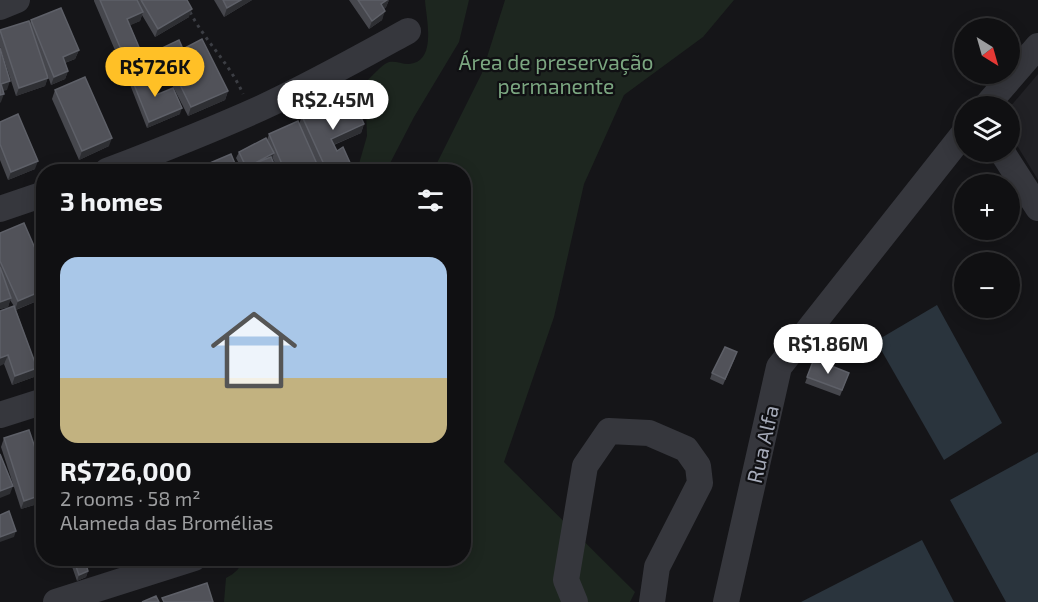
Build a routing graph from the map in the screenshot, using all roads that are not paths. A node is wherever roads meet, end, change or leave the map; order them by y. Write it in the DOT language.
graph roads {
  1 [pos="17,0"];
  2 [pos="0,7"];
  3 [pos="408,31"];
  4 [pos="1038,46"];
  5 [pos="995,96"];
  6 [pos="954,146"];
  7 [pos="1008,162"];
  8 [pos="125,164"];
  9 [pos="36,197"];
  10 [pos="1038,208"];
  11 [pos="0,209"];
  12 [pos="36,404"];
  13 [pos="0,415"];
  14 [pos="169,566"];
  15 [pos="56,602"];
  16 [pos="575,602"];
  17 [pos="652,602"];
  18 [pos="726,602"];
  1 -- 2 [label="street"];
  3 -- 8 [label="street"];
  4 -- 5 [label="street"];
  6 -- 18 [label="street, Rua Alfa"];
  7 -- 10 [label="street"];
  9 -- 11 [label="street"];
  12 -- 13 [label="street"];
  14 -- 15 [label="street"];
  16 -- 17 [label="street"];
}
